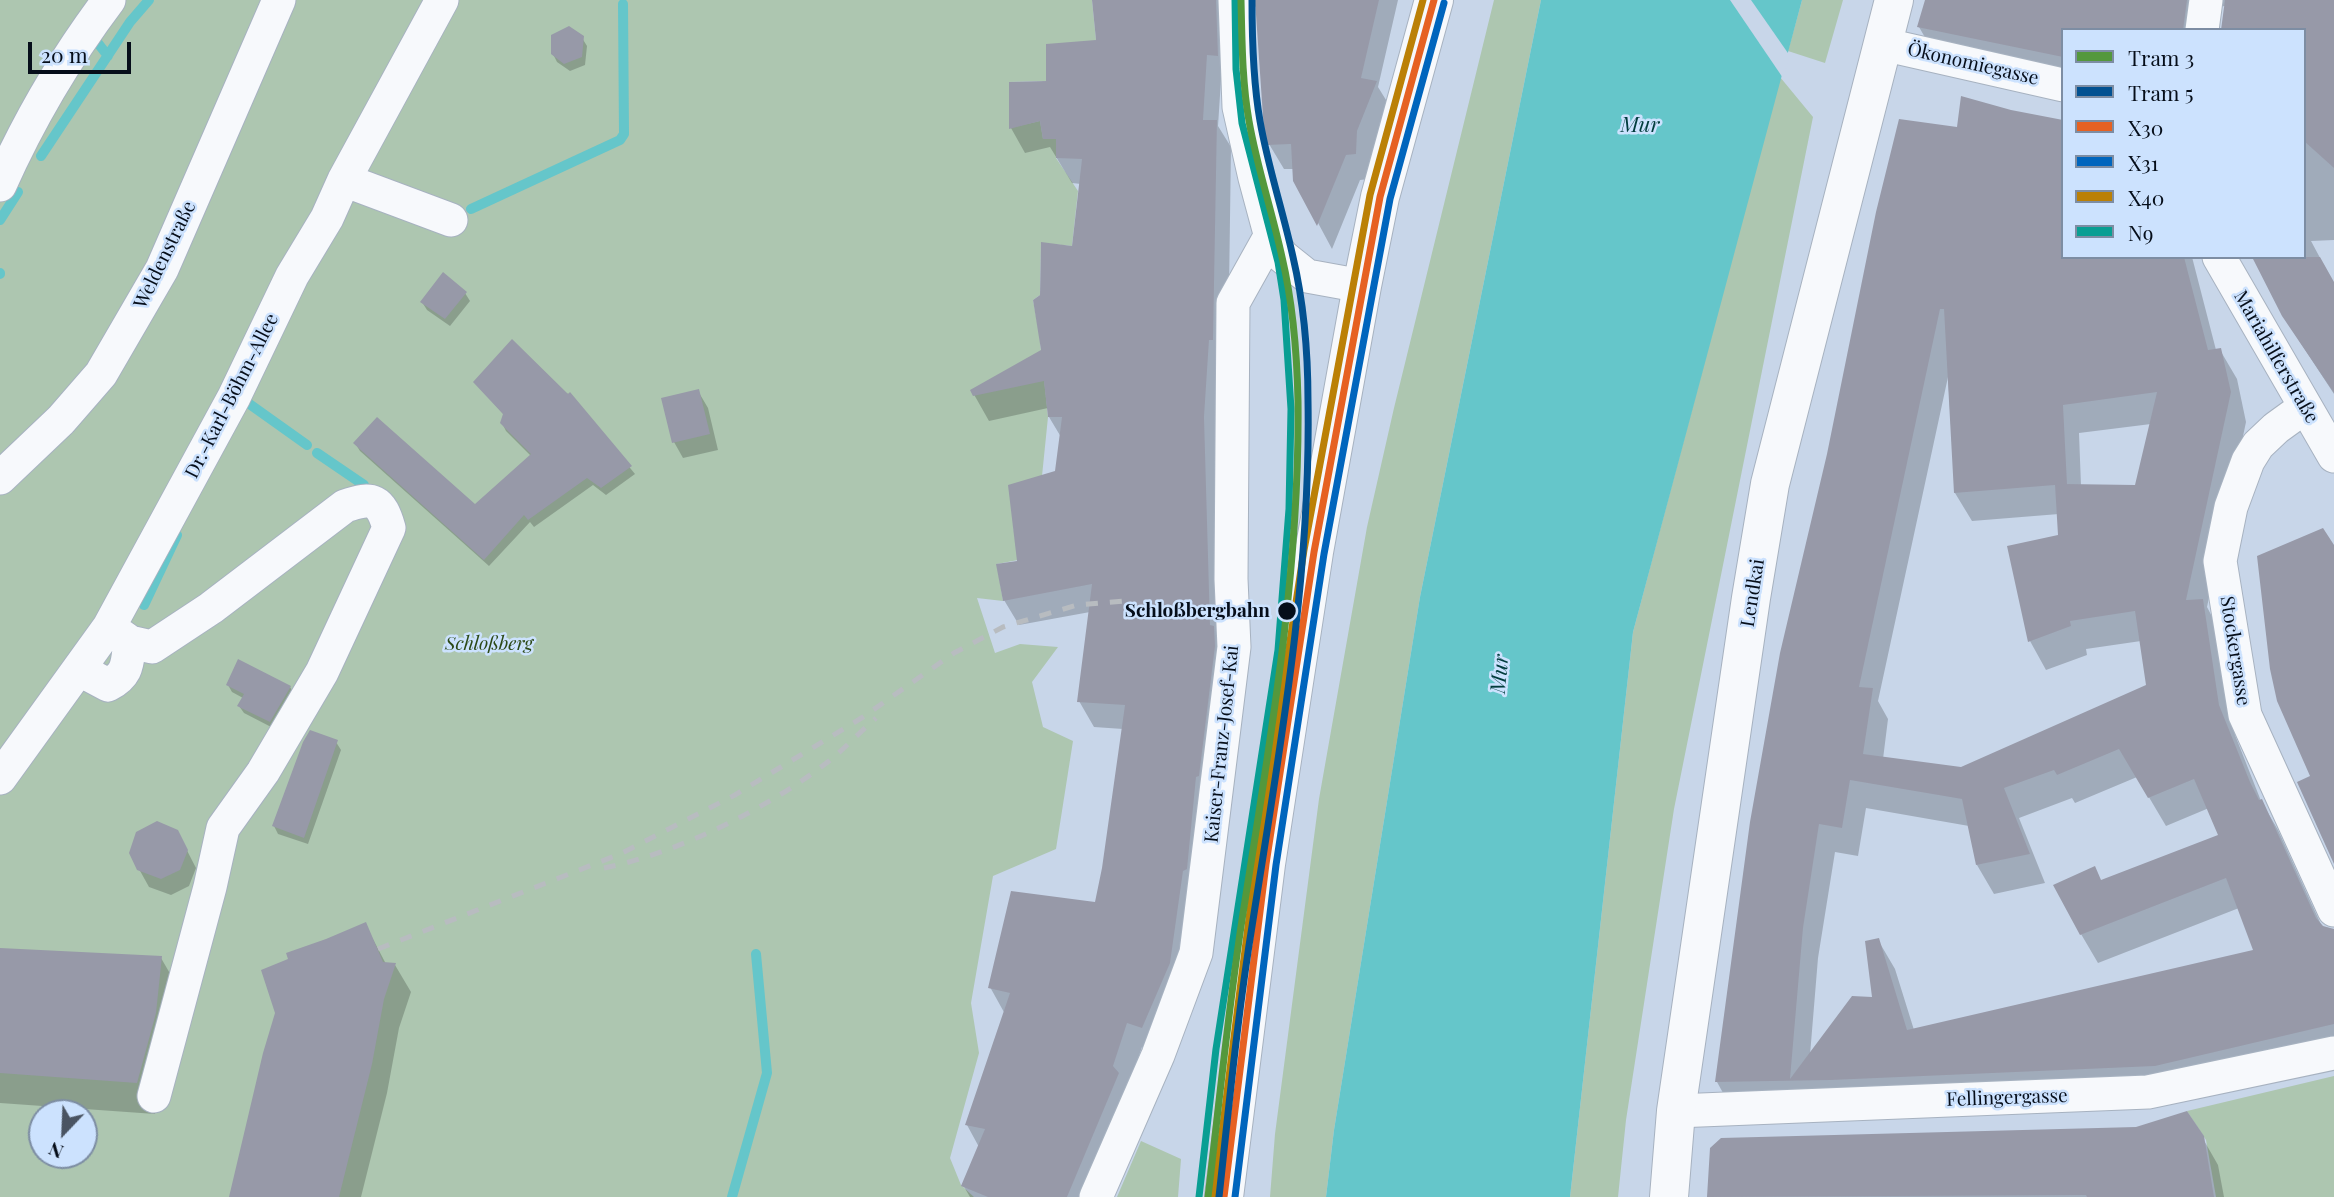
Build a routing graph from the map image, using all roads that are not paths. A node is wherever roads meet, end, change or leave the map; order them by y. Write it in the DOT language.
graph roads {
  1 [pos="108,0"];
  2 [pos="279,0"];
  3 [pos="442,0"];
  4 [pos="1235,0"];
  5 [pos="1434,0"];
  6 [pos="1894,0"];
  7 [pos="2206,0"];
  8 [pos="2202,28"];
  9 [pos="1882,44"];
  10 [pos="2061,85"];
  11 [pos="344,180"];
  12 [pos="0,185"];
  13 [pos="451,220"];
  14 [pos="1272,241"];
  15 [pos="2220,259"];
  16 [pos="1362,286"];
  17 [pos="2305,407"];
  18 [pos="2334,456"];
  19 [pos="0,478"];
  20 [pos="119,634"];
  21 [pos="0,778"];
  22 [pos="2333,907"];
  23 [pos="2334,1053"];
  24 [pos="154,1096"];
  25 [pos="1676,1111"];
  26 [pos="1096,1197"];
  27 [pos="1224,1197"];
  28 [pos="1669,1197"];
  1 -- 12 [label="street"];
  2 -- 19 [label="street, Weldenstraße"];
  3 -- 11 [label="street, Dr.-Karl-Böhm-Allee"];
  4 -- 14 [label="street"];
  5 -- 16 [label="main road"];
  6 -- 9 [label="main road, Lendkai"];
  7 -- 8 [label="street"];
  9 -- 10 [label="street, Ökonomiegasse"];
  9 -- 25 [label="main road, Lendkai"];
  11 -- 13 [label="street"];
  11 -- 20 [label="street, Dr.-Karl-Böhm-Allee"];
  14 -- 16 [label="street"];
  14 -- 26 [label="street, Kaiser-Franz-Josef-Kai"];
  15 -- 17 [label="street, Mariahilferstraße"];
  16 -- 27 [label="main road"];
  17 -- 18 [label="street, Mariahilferstraße"];
  17 -- 22 [label="street, Stockergasse"];
  20 -- 21 [label="street, Dr.-Karl-Böhm-Allee"];
  20 -- 24 [label="street"];
  23 -- 25 [label="street, Fellingergasse"];
  25 -- 28 [label="main road, Lendkai"];
}
